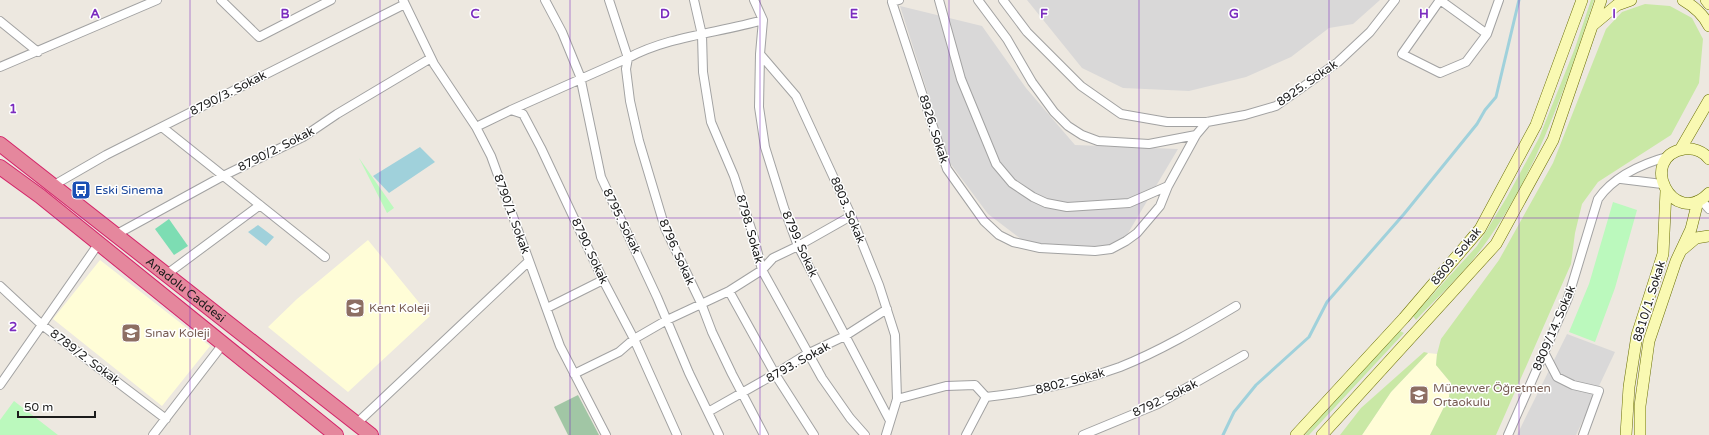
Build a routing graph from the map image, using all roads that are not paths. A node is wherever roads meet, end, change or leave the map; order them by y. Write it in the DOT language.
graph roads {
  1 [pos="157,0"];
  2 [pos="221,0"];
  3 [pos="331,0"];
  4 [pos="545,0"];
  5 [pos="609,0"];
  6 [pos="694,0"];
  7 [pos="754,0"];
  8 [pos="899,0"];
  9 [pos="939,0"];
  10 [pos="978,0"];
  11 [pos="1003,0"];
  12 [pos="1395,0"];
  13 [pos="1440,0"];
  14 [pos="1499,0"];
  15 [pos="1582,0"];
  16 [pos="1601,0"];
  17 [pos="1631,0"];
  18 [pos="1683,0"];
  19 [pos="1706,0"];
  20 [pos="404,2"];
  21 [pos="1709,4"];
  22 [pos="763,20"];
  23 [pos="0,21"];
  24 [pos="1593,25"];
  25 [pos="1709,26"];
  26 [pos="1487,34"];
  27 [pos="702,35"];
  28 [pos="38,52"];
  29 [pos="760,54"];
  30 [pos="431,58"];
  31 [pos="628,58"];
  32 [pos="0,67"];
  33 [pos="580,79"];
  34 [pos="1709,100"];
  35 [pos="511,110"];
  36 [pos="1207,122"];
  37 [pos="162,127"];
  38 [pos="476,127"];
  39 [pos="1196,136"];
  40 [pos="0,144"];
  41 [pos="1675,153"];
  42 [pos="1709,158"];
  43 [pos="0,167"];
  44 [pos="223,176"];
  45 [pos="1621,179"];
  46 [pos="54,185"];
  47 [pos="1168,186"];
  48 [pos="1664,188"];
  49 [pos="1703,198"];
  50 [pos="260,205"];
  51 [pos="1709,209"];
  52 [pos="851,216"];
  53 [pos="117,234"];
  54 [pos="1709,236"];
  55 [pos="99,243"];
  56 [pos="798,246"];
  57 [pos="1680,252"];
  58 [pos="325,257"];
  59 [pos="529,261"];
  60 [pos="762,270"];
  61 [pos="167,274"];
  62 [pos="603,280"];
  63 [pos="0,286"];
  64 [pos="729,291"];
  65 [pos="701,303"];
  66 [pos="1236,306"];
  67 [pos="547,308"];
  68 [pos="887,309"];
  69 [pos="667,320"];
  70 [pos="42,325"];
  71 [pos="846,336"];
  72 [pos="634,339"];
  73 [pos="223,344"];
  74 [pos="1544,352"];
  75 [pos="807,354"];
  76 [pos="1244,355"];
  77 [pos="574,374"];
  78 [pos="775,374"];
  79 [pos="0,385"];
  80 [pos="743,392"];
  81 [pos="986,397"];
  82 [pos="897,399"];
  83 [pos="708,412"];
  84 [pos="166,419"];
  85 [pos="889,419"];
  86 [pos="356,424"];
  87 [pos="675,434"];
  88 [pos="153,435"];
  89 [pos="336,435"];
  90 [pos="370,435"];
  91 [pos="606,435"];
  92 [pos="718,435"];
  93 [pos="764,435"];
  94 [pos="814,435"];
  95 [pos="865,435"];
  96 [pos="886,435"];
  97 [pos="966,435"];
  98 [pos="1083,435"];
  99 [pos="1296,435"];
  100 [pos="1322,435"];
  101 [pos="1508,435"];
  102 [pos="1583,435"];
  103 [pos="1626,435"];
  104 [pos="1640,435"];
  1 -- 28 [label="street"];
  2 -- 3 [label="street"];
  4 -- 33 [label="street, 8795. Sokak"];
  5 -- 31 [label="street"];
  6 -- 27 [label="street, 8798. Sokak"];
  7 -- 22 [label="street"];
  8 -- 47 [label="street, 8926. Sokak"];
  9 -- 47 [label="street"];
  10 -- 39 [label="street"];
  11 -- 36 [label="street, 8925. Sokak"];
  12 -- 36 [label="street, 8925. Sokak"];
  13 -- 26 [label="street"];
  13 -- 26 [label="street"];
  14 -- 26 [label="street"];
  15 -- 99 [label="street, 8809. Sokak"];
  16 -- 24 [label="street, 8809. Sokak"];
  17 -- 24 [label="street"];
  18 -- 25 [label="street"];
  19 -- 21 [label="street"];
  20 -- 30 [label="street, 8790/1. Sokak"];
  20 -- 37 [label="street, 8790/3. Sokak"];
  22 -- 27 [label="street"];
  22 -- 29 [label="street"];
  23 -- 28 [label="street"];
  24 -- 100 [label="street, 8809. Sokak"];
  27 -- 31 [label="street"];
  27 -- 60 [label="street, 8798. Sokak"];
  28 -- 32 [label="street"];
  29 -- 52 [label="street, 8803. Sokak"];
  29 -- 56 [label="street, 8799. Sokak"];
  30 -- 38 [label="street, 8790/1. Sokak"];
  30 -- 44 [label="street, 8790/2. Sokak"];
  31 -- 33 [label="street"];
  31 -- 65 [label="street, 8796. Sokak"];
  33 -- 35 [label="street"];
  33 -- 69 [label="street, 8795. Sokak"];
  34 -- 41 [label="street"];
  35 -- 38 [label="street"];
  35 -- 62 [label="street, 8790. Sokak"];
  36 -- 39 [label="street, 8926. Sokak"];
  37 -- 44 [label="street"];
  37 -- 46 [label="street, 8790/3. Sokak"];
  38 -- 59 [label="street, 8790/1. Sokak"];
  39 -- 47 [label="street, 8926. Sokak"];
  40 -- 46 [label="highway, Anadolu Caddesi"];
  41 -- 42 [label="street"];
  41 -- 45 [label="street, 8809/14. Sokak"];
  41 -- 48 [label="street, 8810/1. Sokak"];
  43 -- 55 [label="highway, Anadolu Caddesi"];
  44 -- 50 [label="street"];
  44 -- 53 [label="street, 8790/2. Sokak"];
  45 -- 48 [label="street"];
  45 -- 74 [label="street, 8809/14. Sokak"];
  46 -- 53 [label="highway, Anadolu Caddesi"];
  48 -- 49 [label="street"];
  48 -- 103 [label="street, 8810/1. Sokak"];
  49 -- 51 [label="street"];
  49 -- 57 [label="street, 8810/1. Sokak"];
  50 -- 58 [label="street"];
  50 -- 61 [label="street"];
  52 -- 56 [label="street"];
  52 -- 68 [label="street, 8803. Sokak"];
  53 -- 61 [label="highway, Anadolu Caddesi"];
  54 -- 57 [label="street"];
  55 -- 70 [label="street"];
  55 -- 73 [label="highway, Anadolu Caddesi"];
  56 -- 60 [label="street"];
  56 -- 71 [label="street, 8799. Sokak"];
  57 -- 104 [label="street, 8810/1. Sokak"];
  59 -- 67 [label="street, 8790/1. Sokak"];
  59 -- 86 [label="street"];
  60 -- 64 [label="street"];
  60 -- 75 [label="street, 8798. Sokak"];
  61 -- 86 [label="highway, Anadolu Caddesi"];
  62 -- 67 [label="street"];
  62 -- 72 [label="street, 8790. Sokak"];
  63 -- 70 [label="street, 8789/2. Sokak"];
  64 -- 65 [label="street"];
  64 -- 78 [label="street"];
  65 -- 69 [label="street"];
  65 -- 80 [label="street, 8796. Sokak"];
  66 -- 81 [label="street, 8802. Sokak"];
  67 -- 77 [label="street, 8790/1. Sokak"];
  68 -- 71 [label="street, 8793. Sokak"];
  68 -- 82 [label="street, 8803. Sokak"];
  69 -- 72 [label="street"];
  69 -- 83 [label="street, 8795. Sokak"];
  70 -- 79 [label="street"];
  70 -- 84 [label="street, 8789/2. Sokak"];
  71 -- 75 [label="street, 8793. Sokak"];
  71 -- 85 [label="street, 8799. Sokak"];
  72 -- 77 [label="street"];
  72 -- 87 [label="street, 8790. Sokak"];
  73 -- 84 [label="street"];
  73 -- 89 [label="highway, Anadolu Caddesi"];
  74 -- 101 [label="street, 8809/14. Sokak"];
  74 -- 102 [label="street"];
  75 -- 78 [label="street, 8793. Sokak"];
  75 -- 95 [label="street, 8798. Sokak"];
  76 -- 98 [label="street, 8792. Sokak"];
  77 -- 91 [label="street, 8790/1. Sokak"];
  78 -- 80 [label="street, 8793. Sokak"];
  78 -- 94 [label="street"];
  80 -- 83 [label="street, 8793. Sokak"];
  80 -- 93 [label="street, 8796. Sokak"];
  81 -- 82 [label="street"];
  81 -- 97 [label="street"];
  82 -- 85 [label="street, 8803. Sokak"];
  83 -- 92 [label="street, 8795. Sokak"];
  84 -- 88 [label="street"];
  85 -- 96 [label="street, 8803. Sokak"];
  86 -- 90 [label="highway, Anadolu Caddesi"];
}
